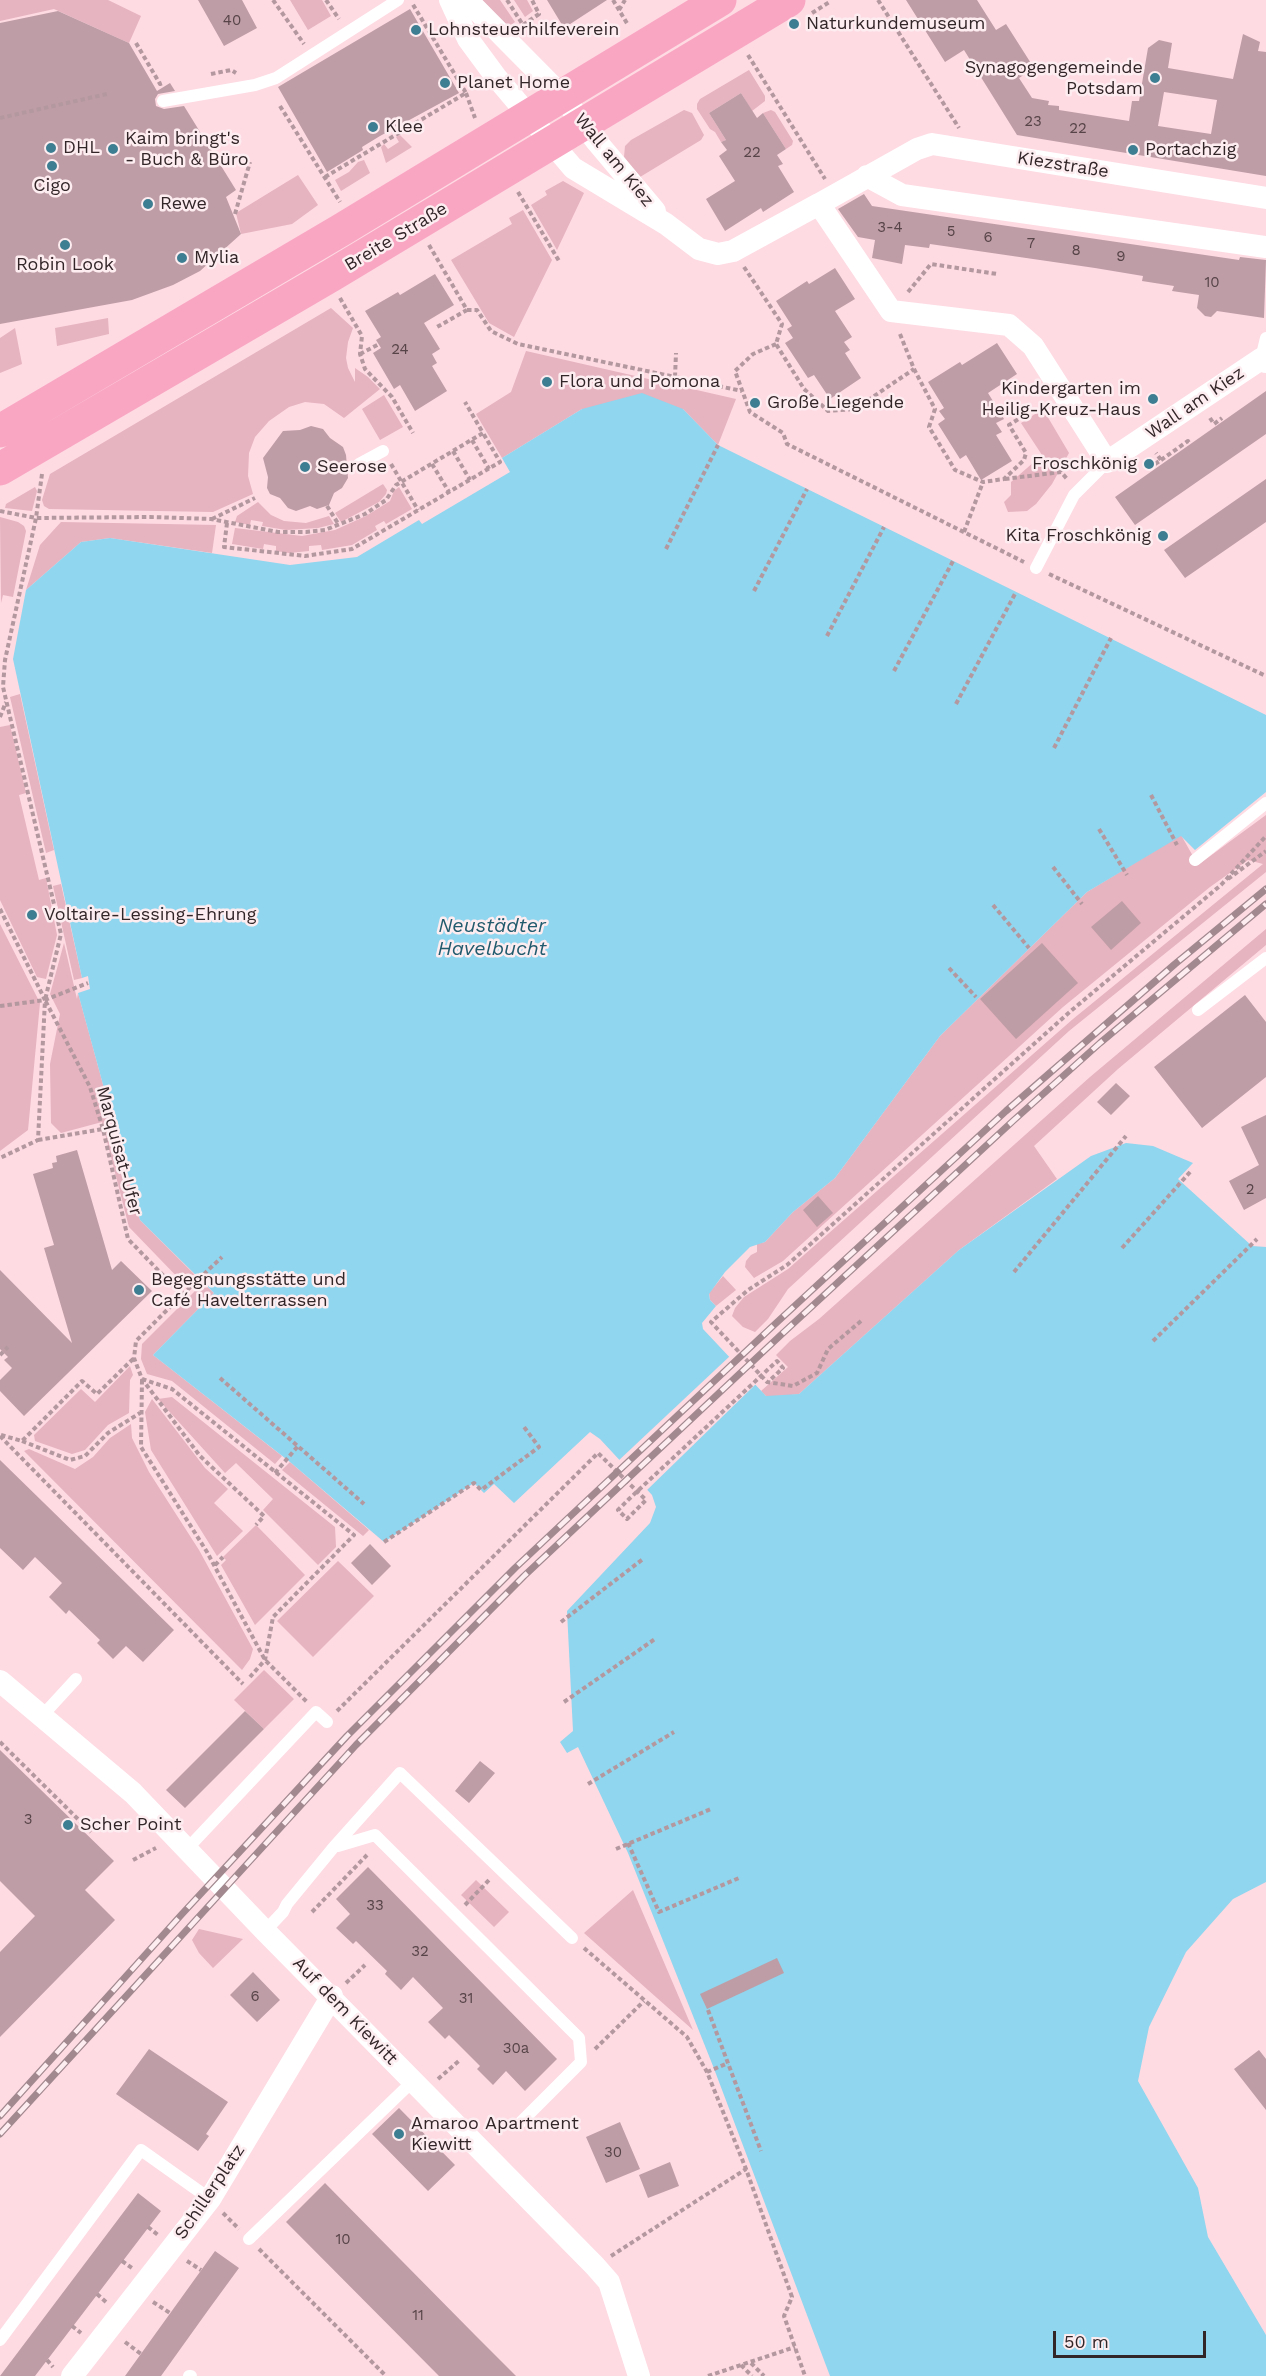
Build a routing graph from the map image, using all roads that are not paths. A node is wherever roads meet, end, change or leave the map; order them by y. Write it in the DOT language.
graph roads {
  1 [pos="398,0"];
  2 [pos="450,0"];
  3 [pos="467,0"];
  4 [pos="720,0"];
  5 [pos="789,0"];
  6 [pos="562,96"];
  7 [pos="163,101"];
  8 [pos="529,116"];
  9 [pos="584,125"];
  10 [pos="552,144"];
  11 [pos="867,176"];
  12 [pos="1266,198"];
  13 [pos="826,199"];
  14 [pos="666,224"];
  15 [pos="1266,247"];
  16 [pos="1264,353"];
  17 [pos="0,430"];
  18 [pos="383,451"];
  19 [pos="1107,462"];
  20 [pos="359,464"];
  21 [pos="0,470"];
  22 [pos="1036,568"];
  23 [pos="1266,802"];
  24 [pos="1195,860"];
  25 [pos="1266,958"];
  26 [pos="1198,1010"];
  27 [pos="76,1679"];
  28 [pos="0,1681"];
  29 [pos="42,1716"];
  30 [pos="327,1722"];
  31 [pos="333,1848"];
  32 [pos="187,1849"];
  33 [pos="265,1930"];
  34 [pos="572,1938"];
  35 [pos="332,1996"];
  36 [pos="419,2086"];
  37 [pos="521,2122"];
  38 [pos="210,2199"];
  39 [pos="249,2239"];
  40 [pos="0,2340"];
  41 [pos="72,2376"];
  42 [pos="639,2376"];
  1 -- 7 [label="lane"];
  2 -- 8 [label="street, Wall am Kiez"];
  3 -- 6 [label="street, Wall am Kiez"];
  4 -- 6 [label="main road, Breite Straße"];
  5 -- 9 [label="main road, Breite Straße"];
  6 -- 8 [label="main road, Breite Straße"];
  6 -- 9 [label="street, Wall am Kiez"];
  8 -- 10 [label="street, Wall am Kiez"];
  8 -- 17 [label="main road, Breite Straße"];
  9 -- 10 [label="main road, Breite Straße"];
  9 -- 14 [label="street, Wall am Kiez"];
  10 -- 14 [label="street, Wall am Kiez"];
  10 -- 21 [label="main road, Breite Straße"];
  11 -- 12 [label="street, Kiezstraße"];
  11 -- 13 [label="street, Kiezstraße"];
  11 -- 15 [label="street"];
  13 -- 14 [label="street, Wall am Kiez"];
  13 -- 19 [label="street"];
  16 -- 19 [label="street, Wall am Kiez"];
  18 -- 20 [label="lane"];
  19 -- 22 [label="lane"];
  23 -- 24 [label="lane"];
  25 -- 26 [label="lane"];
  27 -- 29 [label="lane"];
  28 -- 29 [label="street, Auf dem Kiewitt"];
  29 -- 32 [label="street, Auf dem Kiewitt"];
  30 -- 32 [label="lane"];
  31 -- 33 [label="lane"];
  31 -- 34 [label="lane"];
  31 -- 37 [label="lane"];
  32 -- 33 [label="street, Auf dem Kiewitt"];
  33 -- 35 [label="street, Auf dem Kiewitt"];
  35 -- 36 [label="street, Auf dem Kiewitt"];
  35 -- 38 [label="street, Schillerplatz"];
  36 -- 39 [label="lane"];
  36 -- 42 [label="street, Auf dem Kiewitt"];
  38 -- 40 [label="lane"];
  38 -- 41 [label="street, Schillerplatz"];
}
